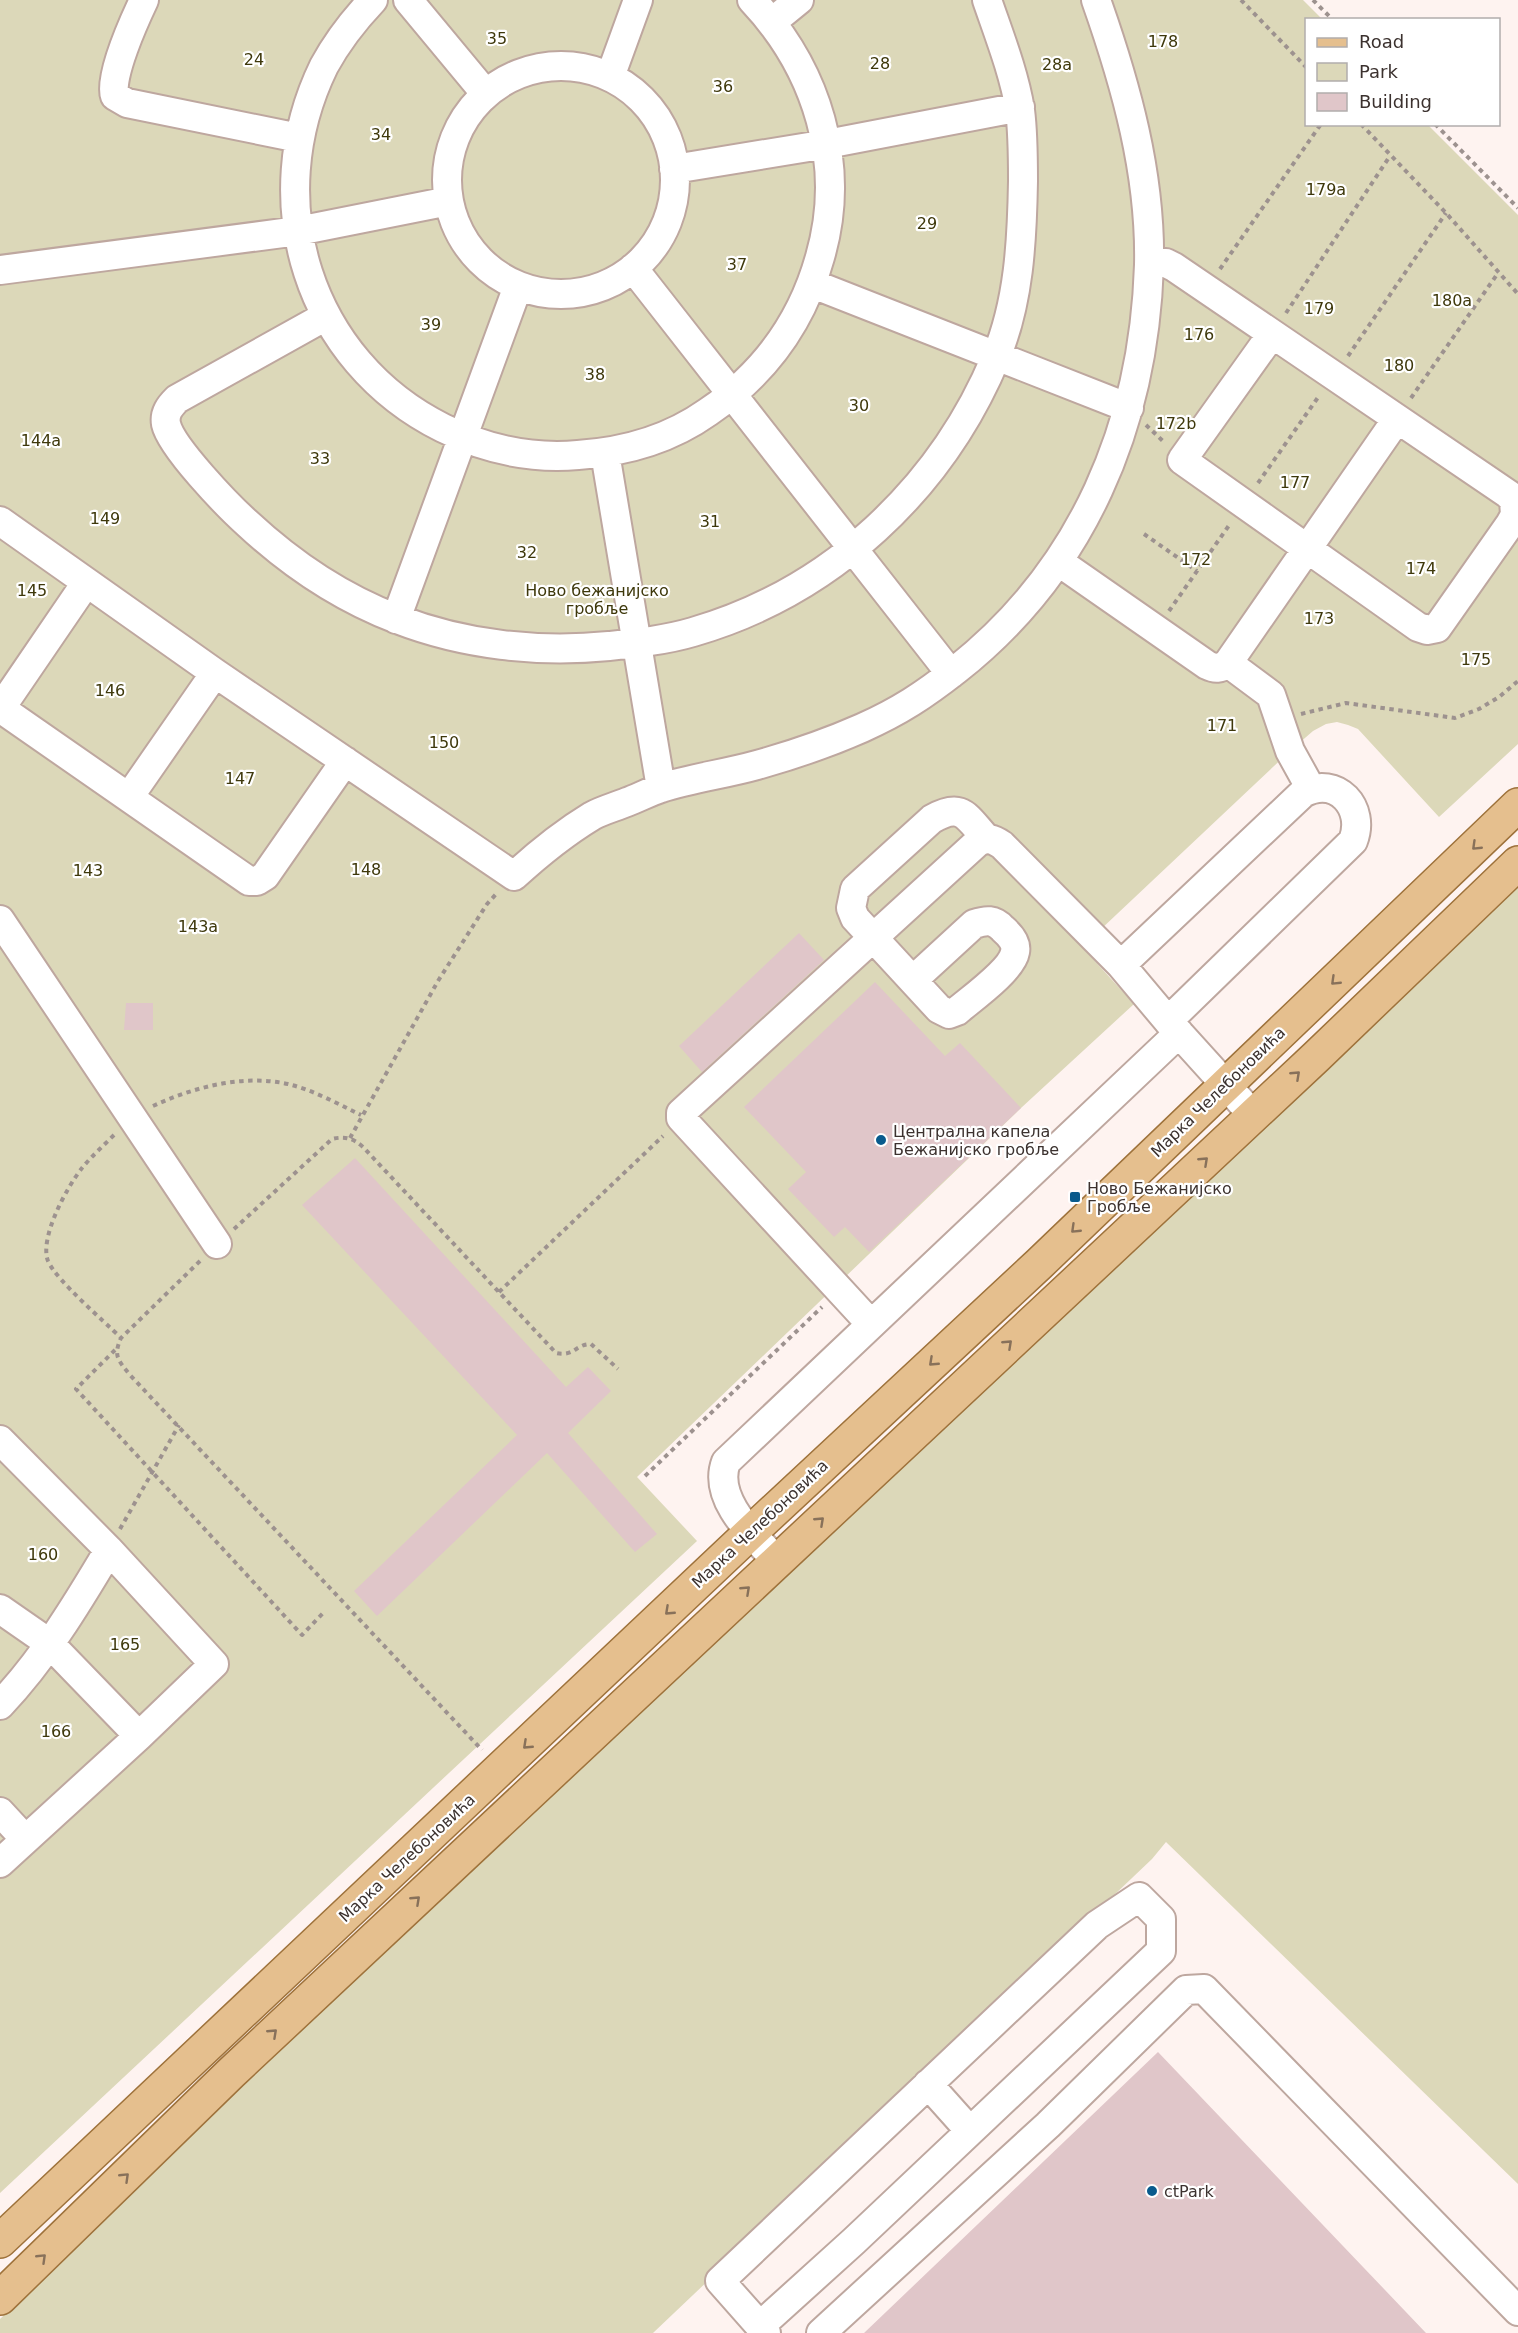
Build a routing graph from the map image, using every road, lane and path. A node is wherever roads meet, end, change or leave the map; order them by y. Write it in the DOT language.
graph roads {
  1 [pos="144,0"];
  2 [pos="373,0"];
  3 [pos="408,0"];
  4 [pos="638,0"];
  5 [pos="752,0"];
  6 [pos="799,0"];
  7 [pos="987,0"];
  8 [pos="1096,0"];
  9 [pos="1241,0"];
  10 [pos="1313,0"];
  11 [pos="1331,18"];
  12 [pos="772,22"];
  13 [pos="1305,66"];
  14 [pos="610,77"];
  15 [pos="486,94"];
  16 [pos="1020,107"];
  17 [pos="1320,126"];
  18 [pos="1363,126"];
  19 [pos="1437,126"];
  20 [pos="299,138"];
  21 [pos="827,144"];
  22 [pos="1390,156"];
  23 [pos="674,169"];
  24 [pos="448,201"];
  25 [pos="1518,208"];
  26 [pos="1446,213"];
  27 [pos="298,231"];
  28 [pos="1149,263"];
  29 [pos="633,268"];
  30 [pos="0,270"];
  31 [pos="1498,273"];
  32 [pos="813,284"];
  33 [pos="518,286"];
  34 [pos="1206,290"];
  35 [pos="1518,294"];
  36 [pos="326,316"];
  37 [pos="1272,334"];
  38 [pos="997,356"];
  39 [pos="1334,376"];
  40 [pos="732,396"];
  41 [pos="1129,408"];
  42 [pos="1397,418"];
  43 [pos="463,438"];
  44 [pos="605,453"];
  45 [pos="1182,460"];
  46 [pos="1244,504"];
  47 [pos="0,521"];
  48 [pos="1144,534"];
  49 [pos="1307,548"];
  50 [pos="853,550"];
  51 [pos="1059,562"];
  52 [pos="1197,572"];
  53 [pos="86,583"];
  54 [pos="396,619"];
  55 [pos="1157,629"];
  56 [pos="637,643"];
  57 [pos="1228,663"];
  58 [pos="215,673"];
  59 [pos="951,674"];
  60 [pos="1518,681"];
  61 [pos="0,708"];
  62 [pos="1280,720"];
  63 [pos="345,761"];
  64 [pos="661,788"];
  65 [pos="1311,789"];
  66 [pos="129,797"];
  67 [pos="1518,805"];
  68 [pos="986,838"];
  69 [pos="1518,863"];
  70 [pos="514,876"];
  71 [pos="4,934"];
  72 [pos="873,936"];
  73 [pos="1121,964"];
  74 [pos="913,980"];
  75 [pos="1173,1027"];
  76 [pos="1226,1085"];
  77 [pos="1253,1115"];
  78 [pos="681,1118"];
  79 [pos="350,1138"];
  80 [pos="217,1244"];
  81 [pos="840,1290"];
  82 [pos="499,1292"];
  83 [pos="870,1323"];
  84 [pos="116,1350"];
  85 [pos="618,1369"];
  86 [pos="179,1425"];
  87 [pos="0,1440"];
  88 [pos="152,1472"];
  89 [pos="645,1476"];
  90 [pos="751,1532"];
  91 [pos="109,1550"];
  92 [pos="777,1561"];
  93 [pos="0,1609"];
  94 [pos="325,1611"];
  95 [pos="50,1643"];
  96 [pos="0,1706"];
  97 [pos="139,1736"];
  98 [pos="483,1751"];
  99 [pos="0,1812"];
  100 [pos="25,1839"];
  101 [pos="0,1863"];
  102 [pos="206,2047"];
  103 [pos="231,2073"];
  104 [pos="928,2084"];
  105 [pos="970,2131"];
  106 [pos="0,2241"];
  107 [pos="0,2298"];
  108 [pos="1518,2311"];
  109 [pos="763,2329"];
  110 [pos="821,2333"];
  1 -- 20 [label="lane"];
  2 -- 20 [label="lane"];
  3 -- 15 [label="lane"];
  4 -- 14 [label="lane"];
  5 -- 12 [label="lane"];
  6 -- 12 [label="lane"];
  7 -- 16 [label="lane"];
  8 -- 28 [label="lane"];
  9 -- 13 [label="path"];
  10 -- 11 [label="path"];
  12 -- 21 [label="lane"];
  14 -- 15 [label="lane"];
  14 -- 23 [label="lane"];
  15 -- 24 [label="lane"];
  16 -- 21 [label="lane"];
  16 -- 38 [label="lane"];
  17 -- 34 [label="path"];
  18 -- 22 [label="path"];
  19 -- 25 [label="path"];
  20 -- 27 [label="lane"];
  21 -- 23 [label="lane"];
  21 -- 32 [label="lane"];
  22 -- 26 [label="path"];
  22 -- 37 [label="path"];
  23 -- 29 [label="lane"];
  24 -- 27 [label="lane"];
  24 -- 33 [label="lane"];
  26 -- 31 [label="path"];
  26 -- 39 [label="path"];
  27 -- 30 [label="lane"];
  27 -- 36 [label="lane"];
  28 -- 34 [label="lane"];
  28 -- 41 [label="lane"];
  29 -- 33 [label="lane"];
  29 -- 40 [label="lane"];
  31 -- 35 [label="path"];
  31 -- 42 [label="path"];
  32 -- 38 [label="lane"];
  32 -- 40 [label="lane"];
  33 -- 43 [label="lane"];
  34 -- 37 [label="lane"];
  36 -- 43 [label="lane"];
  36 -- 54 [label="lane"];
  37 -- 39 [label="lane"];
  37 -- 45 [label="lane"];
  38 -- 41 [label="lane"];
  38 -- 50 [label="lane"];
  39 -- 42 [label="lane"];
  39 -- 46 [label="path"];
  40 -- 44 [label="lane"];
  40 -- 50 [label="lane"];
  41 -- 45 [label="path"];
  41 -- 51 [label="lane"];
  42 -- 49 [label="lane"];
  42 -- 49 [label="lane"];
  43 -- 44 [label="lane"];
  43 -- 54 [label="lane"];
  44 -- 56 [label="lane"];
  45 -- 46 [label="lane"];
  46 -- 49 [label="lane"];
  46 -- 52 [label="path"];
  47 -- 53 [label="lane"];
  48 -- 52 [label="path"];
  49 -- 57 [label="lane"];
  50 -- 56 [label="lane"];
  50 -- 59 [label="lane"];
  51 -- 55 [label="lane"];
  51 -- 59 [label="lane"];
  52 -- 55 [label="path"];
  53 -- 58 [label="lane"];
  53 -- 61 [label="lane"];
  54 -- 56 [label="lane"];
  55 -- 57 [label="lane"];
  56 -- 64 [label="lane"];
  57 -- 62 [label="lane"];
  58 -- 63 [label="lane"];
  58 -- 66 [label="lane"];
  59 -- 64 [label="lane"];
  60 -- 62 [label="path"];
  61 -- 66 [label="lane"];
  62 -- 65 [label="lane"];
  63 -- 66 [label="lane"];
  63 -- 70 [label="lane"];
  64 -- 70 [label="lane"];
  65 -- 73 [label="lane"];
  65 -- 75 [label="lane"];
  67 -- 76 [label="main road, Марка Челебоновића, one-way"];
  68 -- 72 [label="lane"];
  68 -- 72 [label="lane"];
  68 -- 73 [label="lane"];
  77 -- 69 [label="main road, one-way"];
  70 -- 79 [label="path"];
  71 -- 80 [label="lane"];
  72 -- 74 [label="lane"];
  72 -- 78 [label="lane"];
  73 -- 75 [label="lane"];
  75 -- 76 [label="lane"];
  75 -- 83 [label="lane"];
  76 -- 77 [label="lane"];
  76 -- 90 [label="main road, Марка Челебоновића, one-way"];
  92 -- 77 [label="main road, one-way"];
  78 -- 81 [label="lane"];
  78 -- 82 [label="path"];
  79 -- 80 [label="path"];
  79 -- 82 [label="path"];
  80 -- 84 [label="path"];
  81 -- 83 [label="lane"];
  81 -- 89 [label="path"];
  82 -- 85 [label="path"];
  83 -- 90 [label="lane"];
  84 -- 86 [label="path"];
  84 -- 88 [label="path"];
  86 -- 88 [label="path"];
  86 -- 98 [label="path"];
  87 -- 91 [label="lane"];
  88 -- 91 [label="path"];
  88 -- 94 [label="path"];
  90 -- 92 [label="lane"];
  90 -- 102 [label="main road, Марка Челебоновића, one-way"];
  91 -- 95 [label="lane"];
  91 -- 97 [label="lane"];
  103 -- 92 [label="main road, one-way"];
  93 -- 95 [label="lane"];
  95 -- 96 [label="lane"];
  95 -- 97 [label="lane"];
  97 -- 100 [label="lane"];
  99 -- 100 [label="lane"];
  100 -- 101 [label="lane"];
  102 -- 103 [label="main road"];
  102 -- 106 [label="main road, Марка Челебоновића"];
  107 -- 103 [label="main road, one-way"];
  104 -- 105 [label="lane"];
  104 -- 105 [label="lane"];
  104 -- 109 [label="lane"];
  105 -- 109 [label="lane"];
  108 -- 110 [label="lane"];
}
